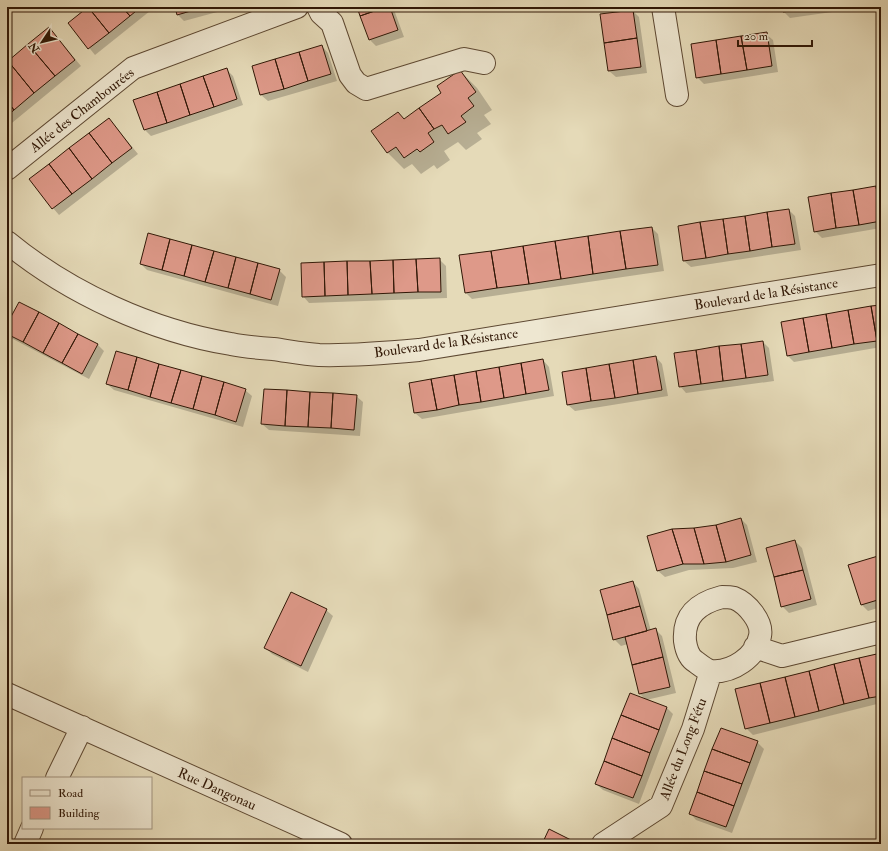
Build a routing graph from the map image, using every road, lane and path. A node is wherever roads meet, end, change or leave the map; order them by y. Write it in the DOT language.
graph roads {
  1 [pos="297,7"];
  2 [pos="318,7"];
  3 [pos="662,7"];
  4 [pos="484,64"];
  5 [pos="677,96"];
  6 [pos="7,169"];
  7 [pos="7,242"];
  8 [pos="881,275"];
  9 [pos="881,632"];
  10 [pos="755,647"];
  11 [pos="711,671"];
  12 [pos="7,694"];
  13 [pos="82,727"];
  14 [pos="57,777"];
  15 [pos="32,829"];
  16 [pos="25,844"];
  17 [pos="341,844"];
  18 [pos="603,844"];
  1 -- 6 [label="street, Allée des Chambourées"];
  2 -- 4 [label="street"];
  3 -- 5 [label="street"];
  7 -- 8 [label="street, Boulevard de la Résistance"];
  9 -- 10 [label="street"];
  10 -- 11 [label="street"];
  10 -- 11 [label="street"];
  11 -- 18 [label="street, Allée du Long Fétu"];
  12 -- 13 [label="street, Rue Dangonau"];
  13 -- 14 [label="street"];
  13 -- 17 [label="street, Rue Dangonau"];
  15 -- 16 [label="street"];
}
